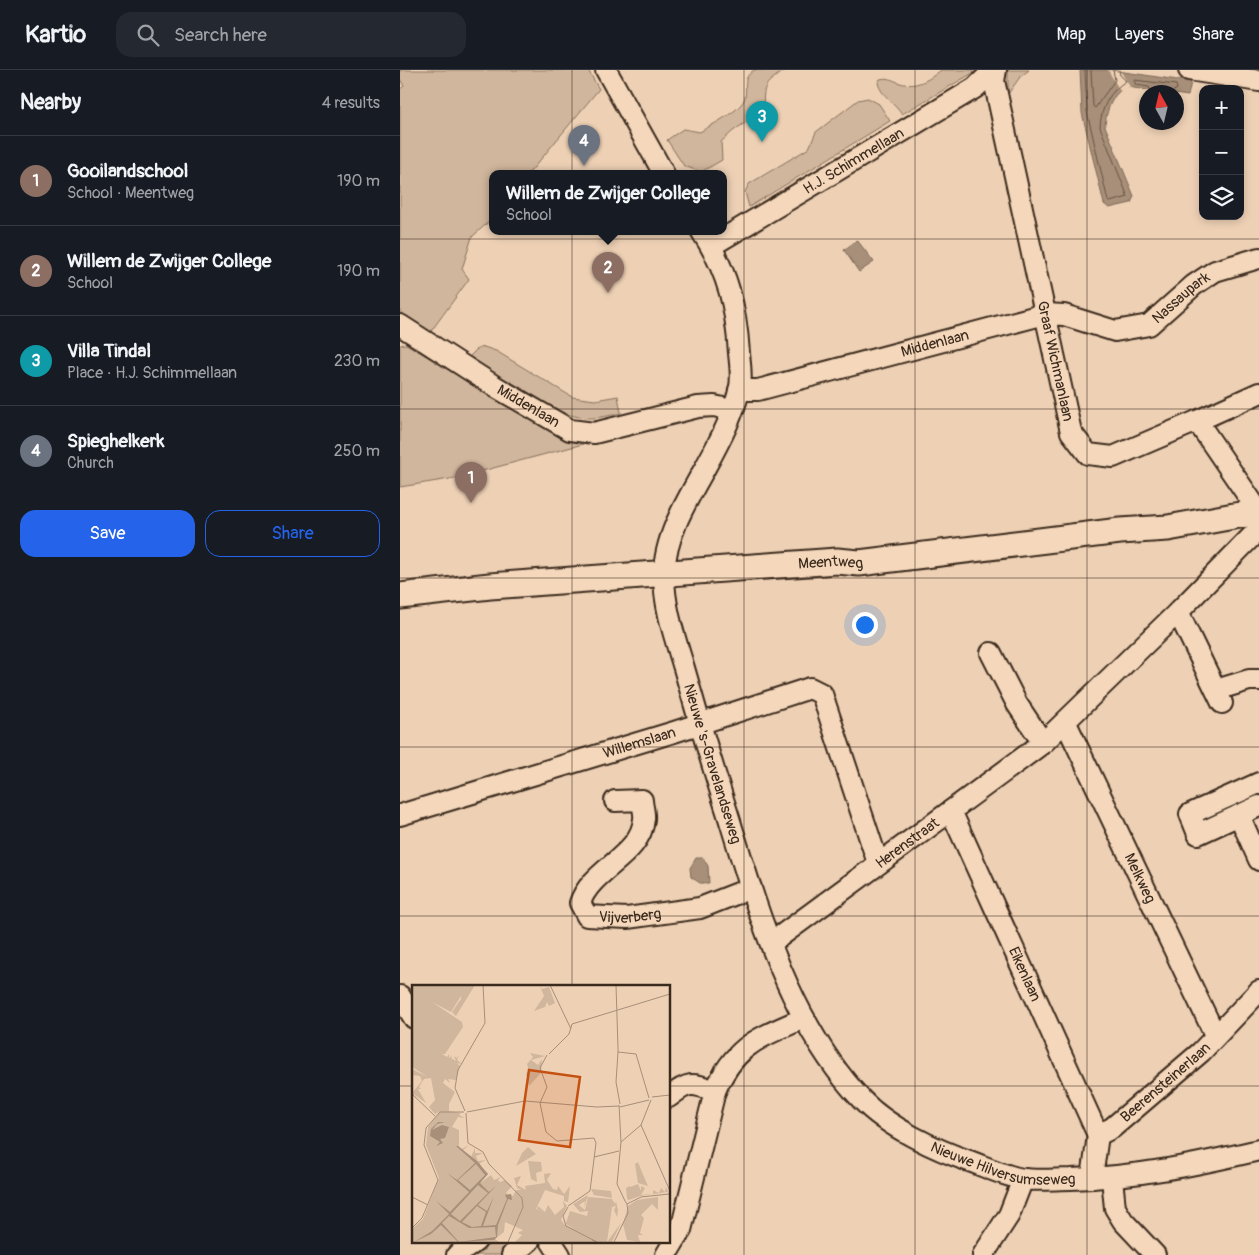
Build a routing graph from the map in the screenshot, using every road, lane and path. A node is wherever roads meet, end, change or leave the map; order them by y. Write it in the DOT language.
graph roads {
  1 [pos="606,70"];
  2 [pos="995,70"];
  3 [pos="1189,70"];
  4 [pos="1259,81"];
  5 [pos="662,170"];
  6 [pos="727,228"];
  7 [pos="707,239"];
  8 [pos="1259,258"];
  9 [pos="1045,314"];
  10 [pos="400,325"];
  11 [pos="739,390"];
  12 [pos="1259,393"];
  13 [pos="732,410"];
  14 [pos="1198,421"];
  15 [pos="1259,512"];
  16 [pos="1259,516"];
  17 [pos="1259,529"];
  18 [pos="664,573"];
  19 [pos="400,596"];
  20 [pos="1178,612"];
  21 [pos="991,653"];
  22 [pos="1259,680"];
  23 [pos="1066,723"];
  24 [pos="700,724"];
  25 [pos="1043,743"];
  26 [pos="1259,783"];
  27 [pos="615,801"];
  28 [pos="1259,806"];
  29 [pos="952,811"];
  30 [pos="400,815"];
  31 [pos="1240,815"];
  32 [pos="1259,860"];
  33 [pos="878,863"];
  34 [pos="751,888"];
  35 [pos="771,943"];
  36 [pos="1259,991"];
  37 [pos="400,996"];
  38 [pos="412,1015"];
  39 [pos="804,1018"];
  40 [pos="1214,1035"];
  41 [pos="716,1091"];
  42 [pos="670,1096"];
  43 [pos="1098,1135"];
  44 [pos="1259,1150"];
  45 [pos="1092,1178"];
  46 [pos="1112,1178"];
  47 [pos="1023,1179"];
  48 [pos="475,1242"];
  49 [pos="528,1242"];
  50 [pos="552,1242"];
  51 [pos="986,1254"];
  52 [pos="457,1255"];
  53 [pos="512,1255"];
  54 [pos="560,1255"];
  55 [pos="666,1255"];
  56 [pos="1155,1255"];
  1 -- 5 [label="street"];
  2 -- 6 [label="street, H.J. Schimmellaan"];
  2 -- 9 [label="street, Graaf Wichmanlaan"];
  3 -- 4 [label="street"];
  7 -- 11 [label="street, Nieuwe 's-Gravelandseweg"];
  8 -- 9 [label="street, Nassaupark"];
  9 -- 11 [label="street, Middenlaan"];
  9 -- 14 [label="street, Graaf Wichmanlaan"];
  10 -- 13 [label="street, Middenlaan"];
  11 -- 13 [label="street, Nieuwe 's-Gravelandseweg"];
  12 -- 14 [label="street, Graaf Wichmanlaan"];
  13 -- 18 [label="street, Nieuwe 's-Gravelandseweg"];
  14 -- 15 [label="street"];
  16 -- 18 [label="main road, Meentweg"];
  17 -- 20 [label="street, Herenstraat"];
  18 -- 19 [label="main road, Meentweg"];
  18 -- 24 [label="street, Nieuwe 's-Gravelandseweg"];
  20 -- 22 [label="street"];
  20 -- 23 [label="street, Herenstraat"];
  21 -- 25 [label="street"];
  23 -- 25 [label="street, Herenstraat"];
  23 -- 40 [label="street, Melkweg"];
  24 -- 30 [label="street, Willemslaan"];
  24 -- 33 [label="street, Willemslaan"];
  24 -- 34 [label="street, Nieuwe 's-Gravelandseweg"];
  25 -- 29 [label="street, Herenstraat"];
  26 -- 31 [label="street"];
  27 -- 34 [label="street, Vijverberg"];
  28 -- 31 [label="street"];
  29 -- 33 [label="street, Herenstraat"];
  29 -- 43 [label="street, Eikenlaan"];
  31 -- 32 [label="street"];
  33 -- 35 [label="street, Herenstraat"];
  34 -- 35 [label="street, Nieuwe 's-Gravelandseweg"];
  35 -- 39 [label="street, Nieuwe 's-Gravelandseweg"];
  36 -- 40 [label="street, Beerensteinerlaan"];
  37 -- 38 [label="street"];
  39 -- 41 [label="street"];
  39 -- 47 [label="street, Nieuwe Hilversumseweg"];
  40 -- 43 [label="street, Beerensteinerlaan"];
  41 -- 42 [label="street"];
  41 -- 55 [label="street"];
  43 -- 45 [label="street"];
  44 -- 46 [label="street, Nieuwe Hilversumseweg"];
  45 -- 46 [label="street, Nieuwe Hilversumseweg"];
  45 -- 47 [label="street, Nieuwe Hilversumseweg"];
  46 -- 56 [label="street"];
  47 -- 51 [label="street"];
  48 -- 52 [label="street"];
  49 -- 53 [label="street"];
  50 -- 54 [label="street"];
}
